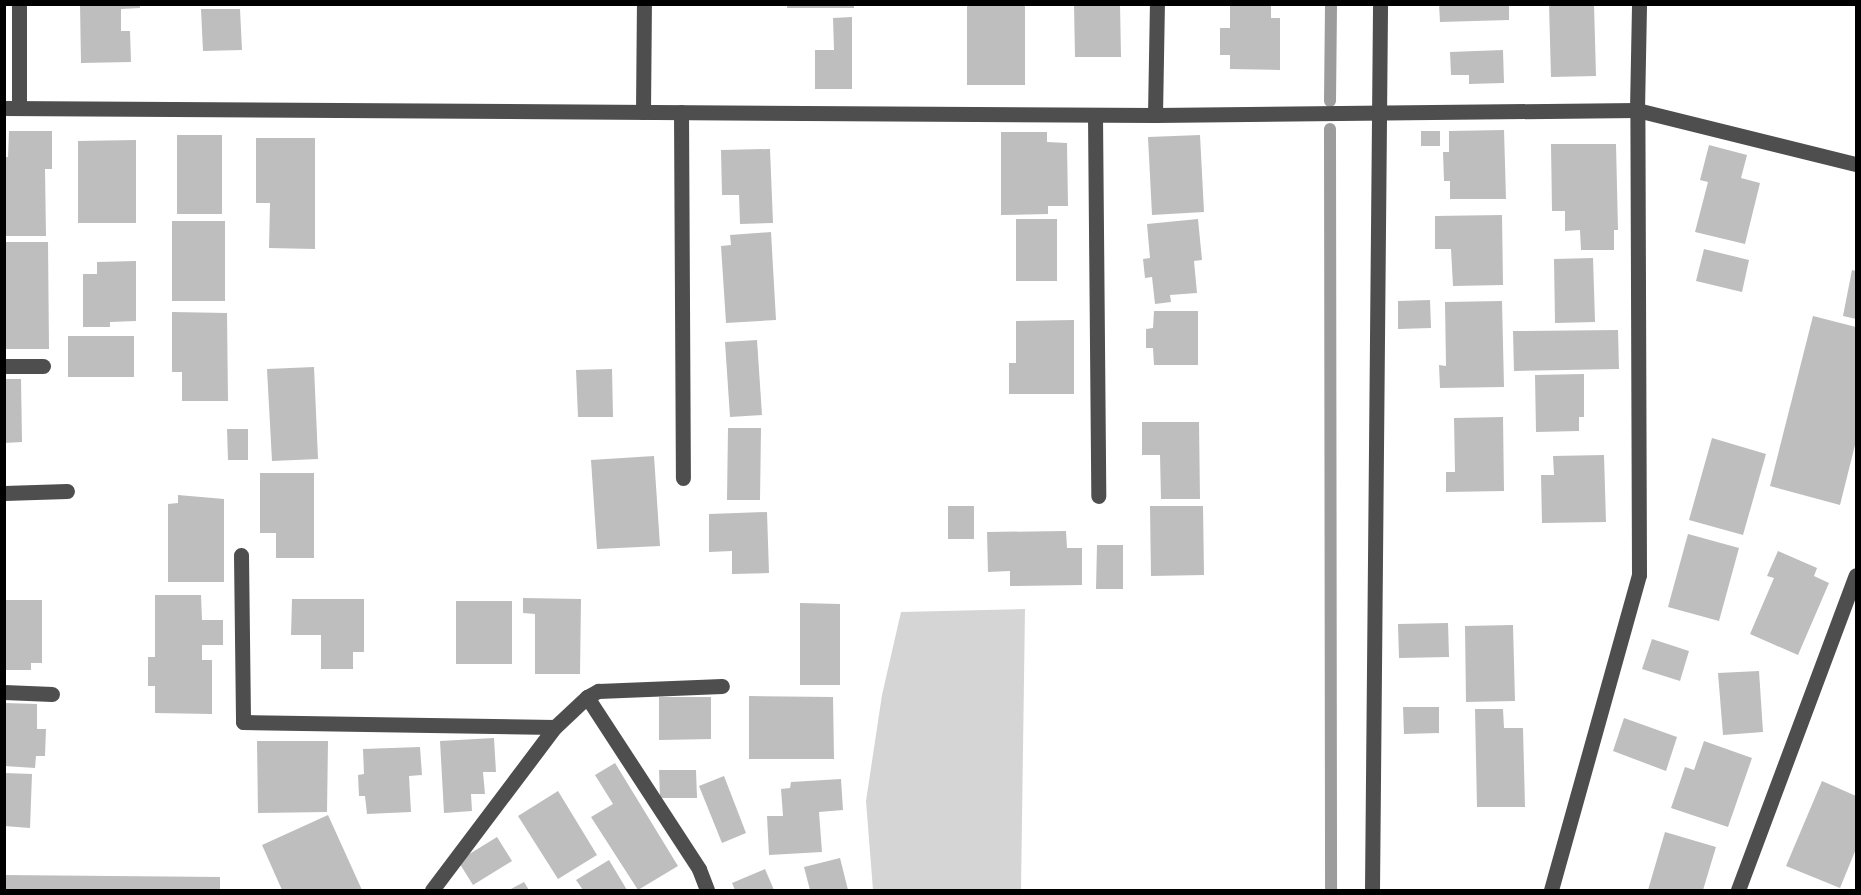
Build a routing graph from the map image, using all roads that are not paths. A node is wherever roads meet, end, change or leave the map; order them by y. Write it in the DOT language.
graph roads {
  1 [pos="19,4"];
  2 [pos="644,4"];
  3 [pos="1157,4"];
  4 [pos="1380,4"];
  5 [pos="1640,4"];
  6 [pos="12,108"];
  7 [pos="1637,110"];
  8 [pos="643,112"];
  9 [pos="681,112"];
  10 [pos="1095,115"];
  11 [pos="1155,115"];
  12 [pos="1379,115"];
  13 [pos="1857,164"];
  14 [pos="4,366"];
  15 [pos="43,366"];
  16 [pos="683,478"];
  17 [pos="67,491"];
  18 [pos="4,493"];
  19 [pos="1098,496"];
  20 [pos="241,555"];
  21 [pos="1857,575"];
  22 [pos="722,686"];
  23 [pos="4,692"];
  24 [pos="52,694"];
  25 [pos="587,697"];
  26 [pos="555,728"];
  27 [pos="432,891"];
  28 [pos="707,891"];
  29 [pos="1372,891"];
  30 [pos="1551,891"];
  31 [pos="1738,891"];
  1 -- 6 [label="street"];
  2 -- 8 [label="street"];
  3 -- 11 [label="street"];
  4 -- 12 [label="street"];
  5 -- 7 [label="street"];
  6 -- 8 [label="street"];
  7 -- 12 [label="street"];
  7 -- 13 [label="street"];
  7 -- 30 [label="street"];
  8 -- 9 [label="street"];
  9 -- 10 [label="street"];
  9 -- 16 [label="street"];
  10 -- 11 [label="street"];
  10 -- 19 [label="street"];
  11 -- 12 [label="street"];
  12 -- 29 [label="street"];
  14 -- 15 [label="street"];
  17 -- 18 [label="street"];
  20 -- 26 [label="street"];
  21 -- 31 [label="street"];
  22 -- 25 [label="street"];
  23 -- 24 [label="street"];
  25 -- 26 [label="street"];
  25 -- 28 [label="street"];
  26 -- 27 [label="street"];
}
